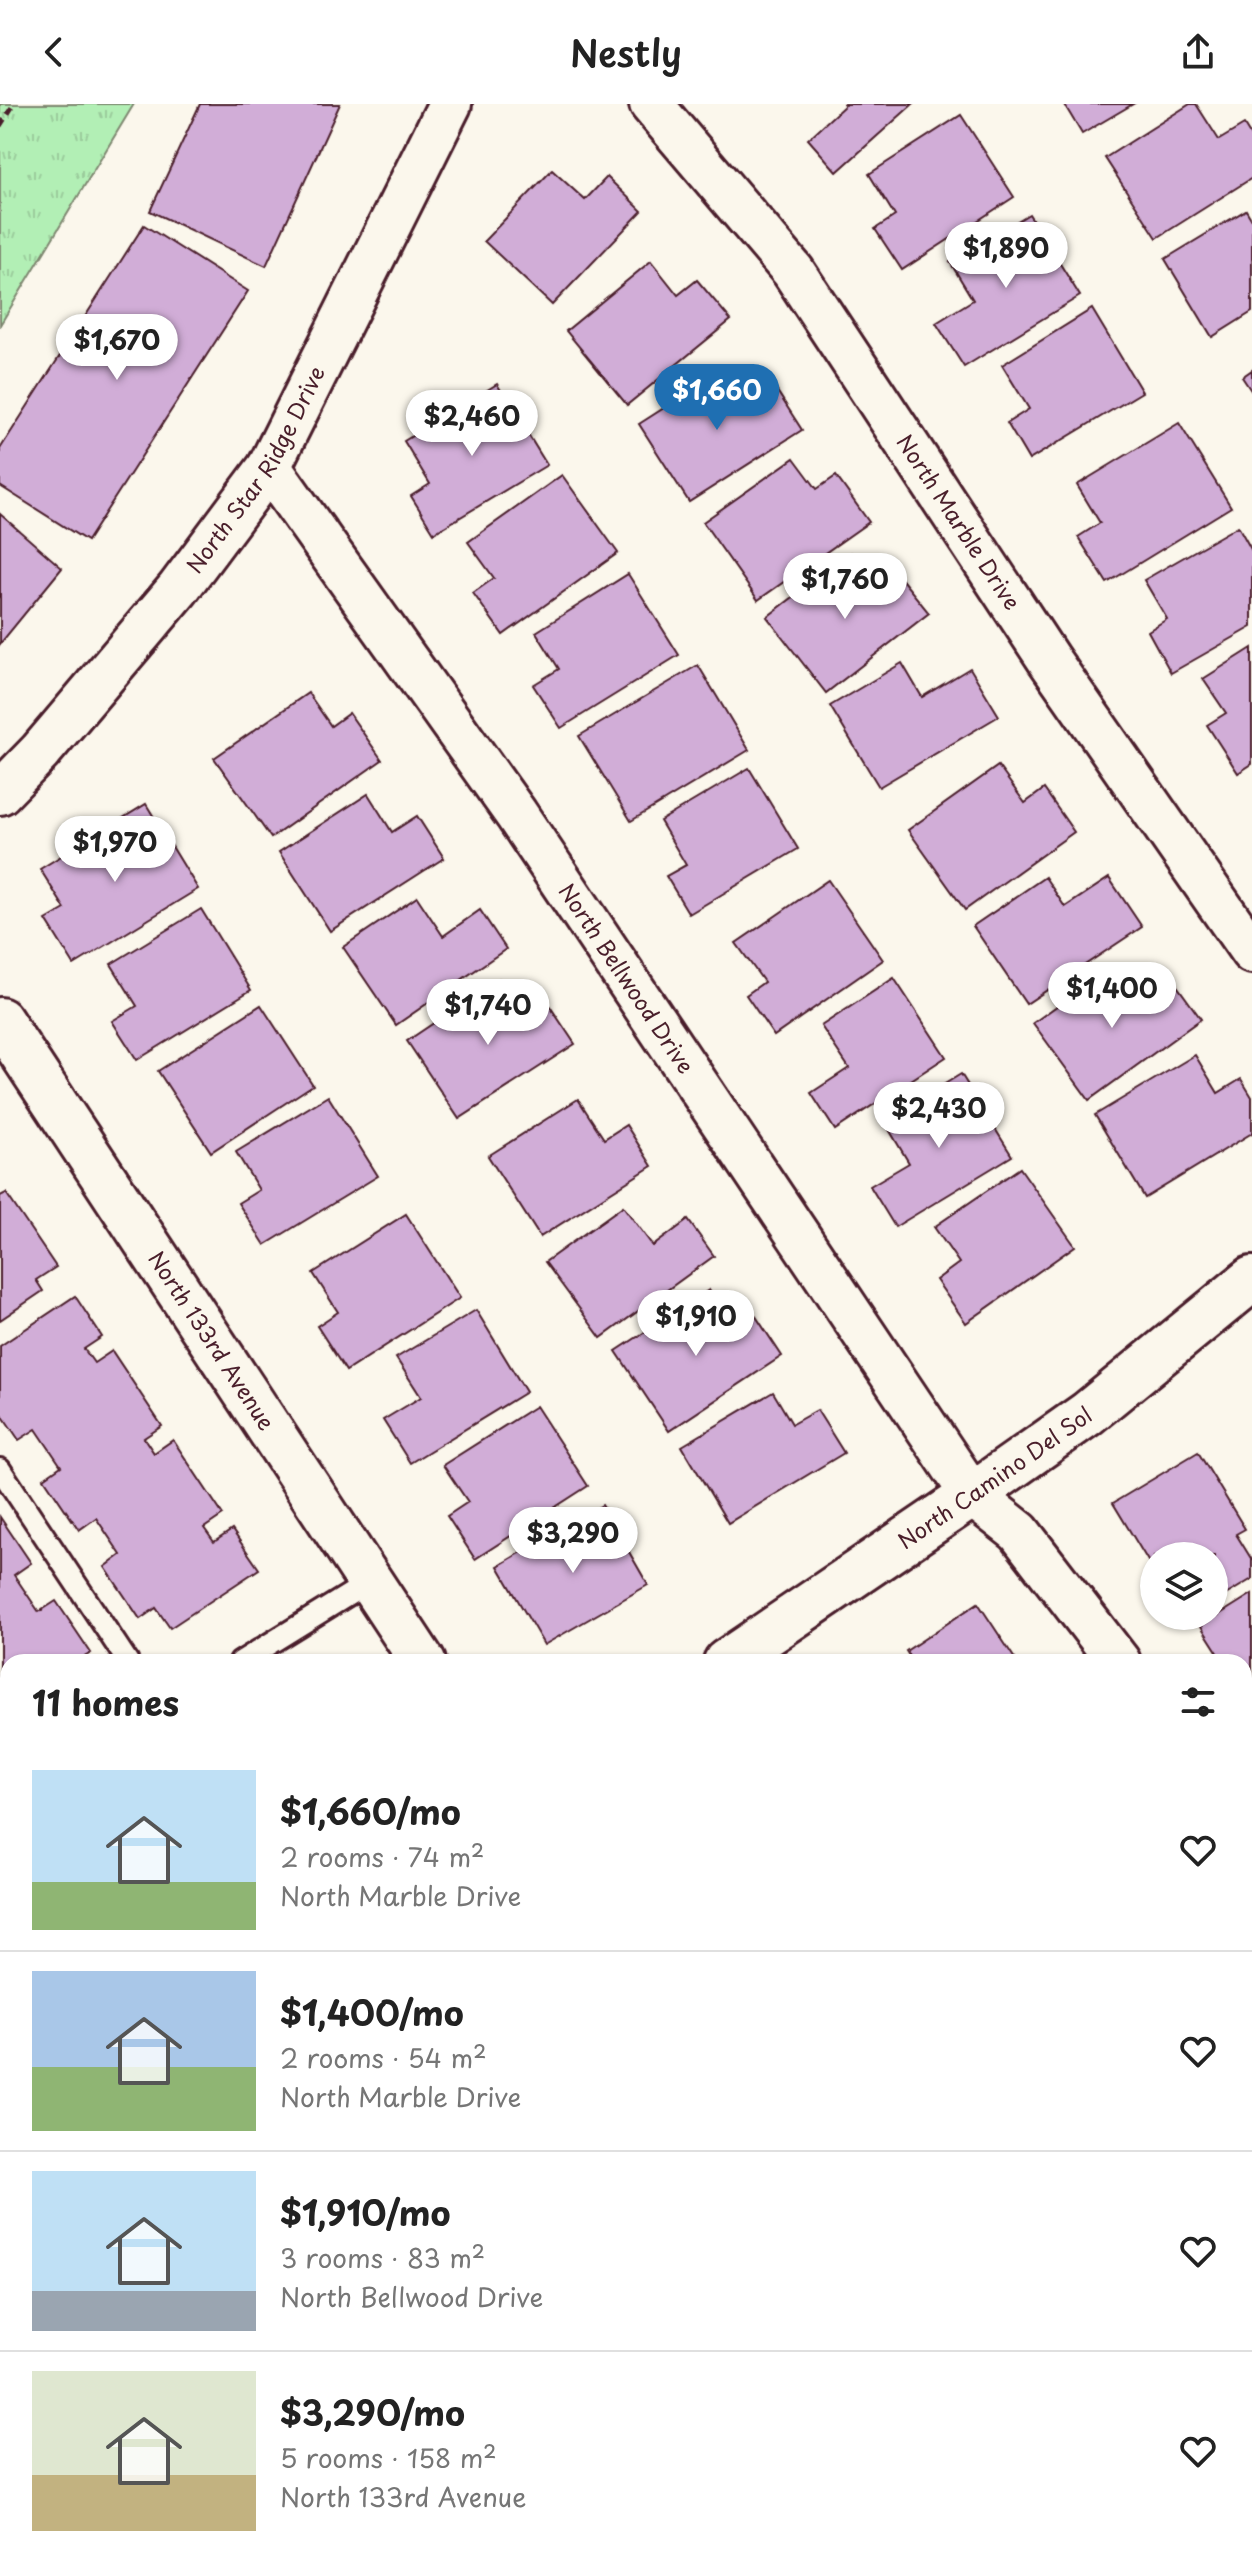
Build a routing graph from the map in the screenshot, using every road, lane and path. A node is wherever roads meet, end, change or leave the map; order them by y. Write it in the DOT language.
graph roads {
  1 [pos="14,104"];
  2 [pos="450,104"];
  3 [pos="651,104"];
  4 [pos="0,126"];
  5 [pos="269,467"];
  6 [pos="0,793"];
  7 [pos="1252,952"];
  8 [pos="0,1020"];
  9 [pos="1252,1279"];
  10 [pos="0,1469"];
  11 [pos="972,1495"];
  12 [pos="371,1581"];
  13 [pos="123,1654"];
  14 [pos="253,1654"];
  15 [pos="418,1654"];
  16 [pos="738,1654"];
  17 [pos="1113,1654"];
  1 -- 4 [label="path"];
  2 -- 5 [label="street, North Star Ridge Drive"];
  3 -- 7 [label="street, North Marble Drive"];
  5 -- 6 [label="street, North Star Ridge Drive"];
  5 -- 11 [label="street, North Bellwood Drive"];
  8 -- 12 [label="street, North 133rd Avenue"];
  9 -- 11 [label="street, North Camino Del Sol"];
  10 -- 13 [label="lane"];
  11 -- 16 [label="street, North Camino Del Sol"];
  11 -- 17 [label="street, North Bellwood Drive"];
  12 -- 14 [label="lane"];
  12 -- 15 [label="street, North 133rd Avenue"];
}
